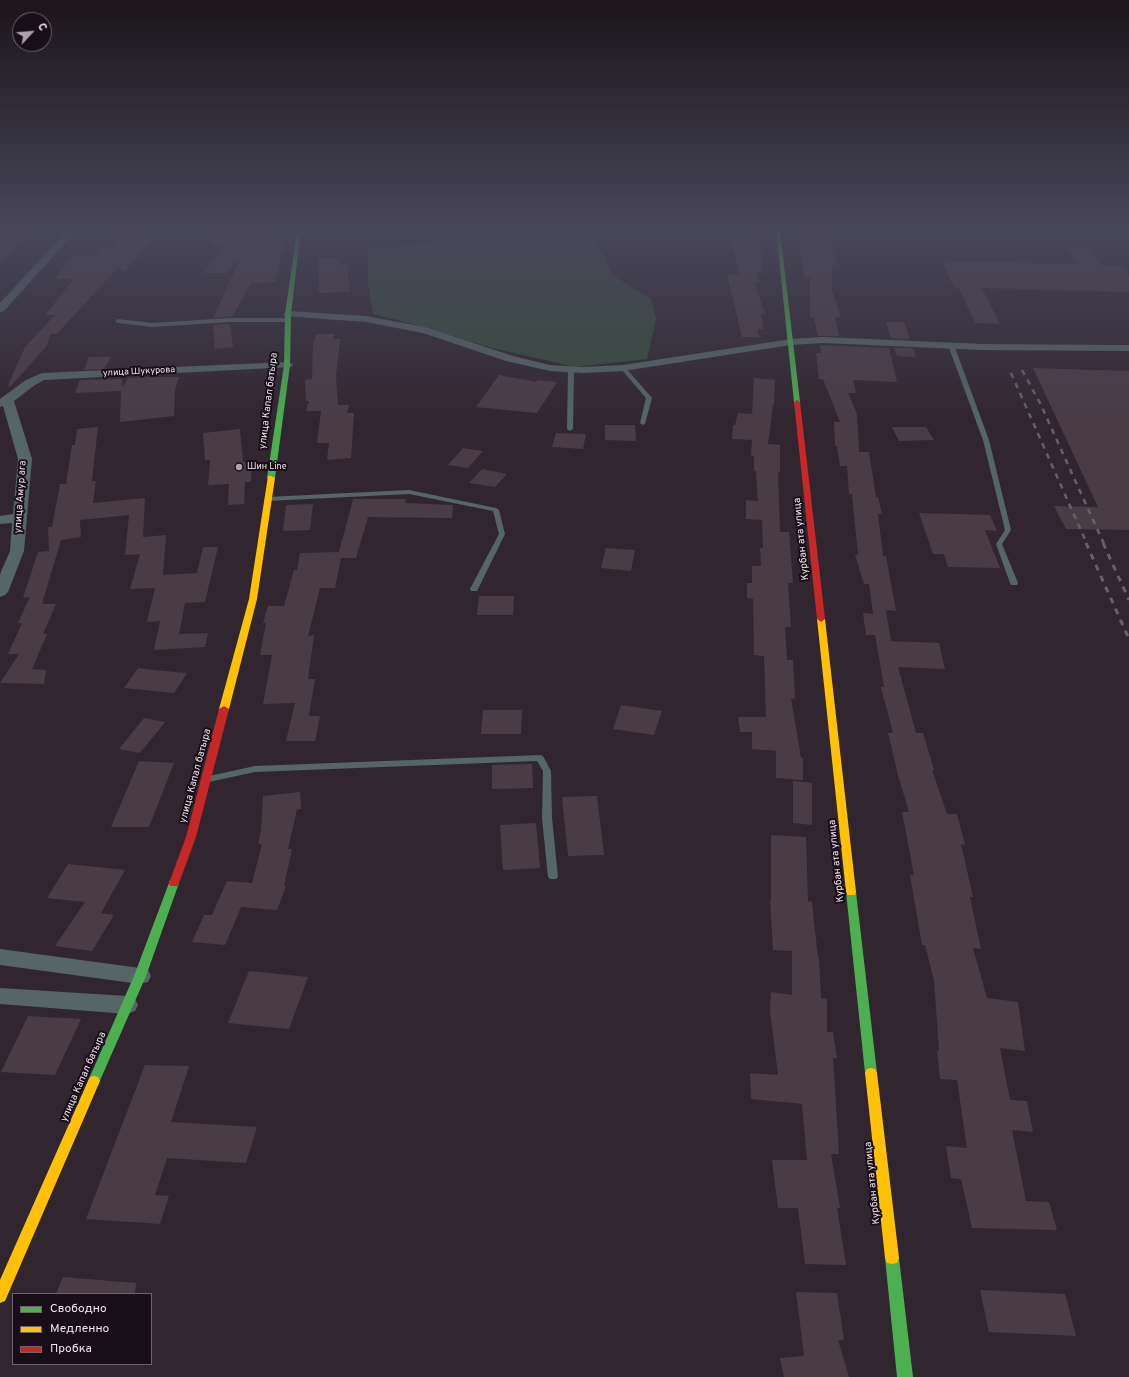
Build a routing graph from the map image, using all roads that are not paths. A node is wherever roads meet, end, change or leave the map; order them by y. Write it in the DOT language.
graph roads {
  1 [pos="13,294"];
  2 [pos="291,294"];
  3 [pos="785,294"];
  4 [pos="0,309"];
  5 [pos="288,317"];
  6 [pos="118,321"];
  7 [pos="791,342"];
  8 [pos="951,345"];
  9 [pos="1129,348"];
  10 [pos="287,365"];
  11 [pos="623,368"];
  12 [pos="571,370"];
  13 [pos="4,402"];
  14 [pos="643,423"];
  15 [pos="570,429"];
  16 [pos="267,499"];
  17 [pos="20,518"];
  18 [pos="0,520"];
  19 [pos="1014,583"];
  20 [pos="474,589"];
  21 [pos="0,592"];
  22 [pos="206,780"];
  23 [pos="553,877"];
  24 [pos="0,957"];
  25 [pos="140,976"];
  26 [pos="0,996"];
  27 [pos="127,1005"];
  28 [pos="0,1296"];
  29 [pos="905,1377"];
  1 -- 4 [label="street"];
  2 -- 5 [label="street, улица Капал батыра"];
  3 -- 7 [label="street, Курбан ата улица"];
  5 -- 6 [label="lane"];
  5 -- 10 [label="street, улица Капал батыра"];
  5 -- 12 [label="street"];
  7 -- 8 [label="street"];
  7 -- 11 [label="street"];
  7 -- 29 [label="street, Курбан ата улица"];
  8 -- 9 [label="street"];
  8 -- 19 [label="lane"];
  10 -- 13 [label="street, улица Шукурова"];
  10 -- 16 [label="street, улица Капал батыра"];
  11 -- 12 [label="street"];
  11 -- 14 [label="lane"];
  12 -- 15 [label="lane"];
  13 -- 17 [label="street, улица Амур ага"];
  16 -- 20 [label="lane"];
  16 -- 22 [label="street, улица Капал батыра"];
  17 -- 18 [label="street"];
  17 -- 21 [label="street, улица Амур ага"];
  22 -- 23 [label="lane"];
  22 -- 25 [label="street, улица Капал батыра"];
  24 -- 25 [label="street"];
  25 -- 27 [label="street, улица Капал батыра"];
  26 -- 27 [label="street"];
  27 -- 28 [label="street, улица Капал батыра"];
}
